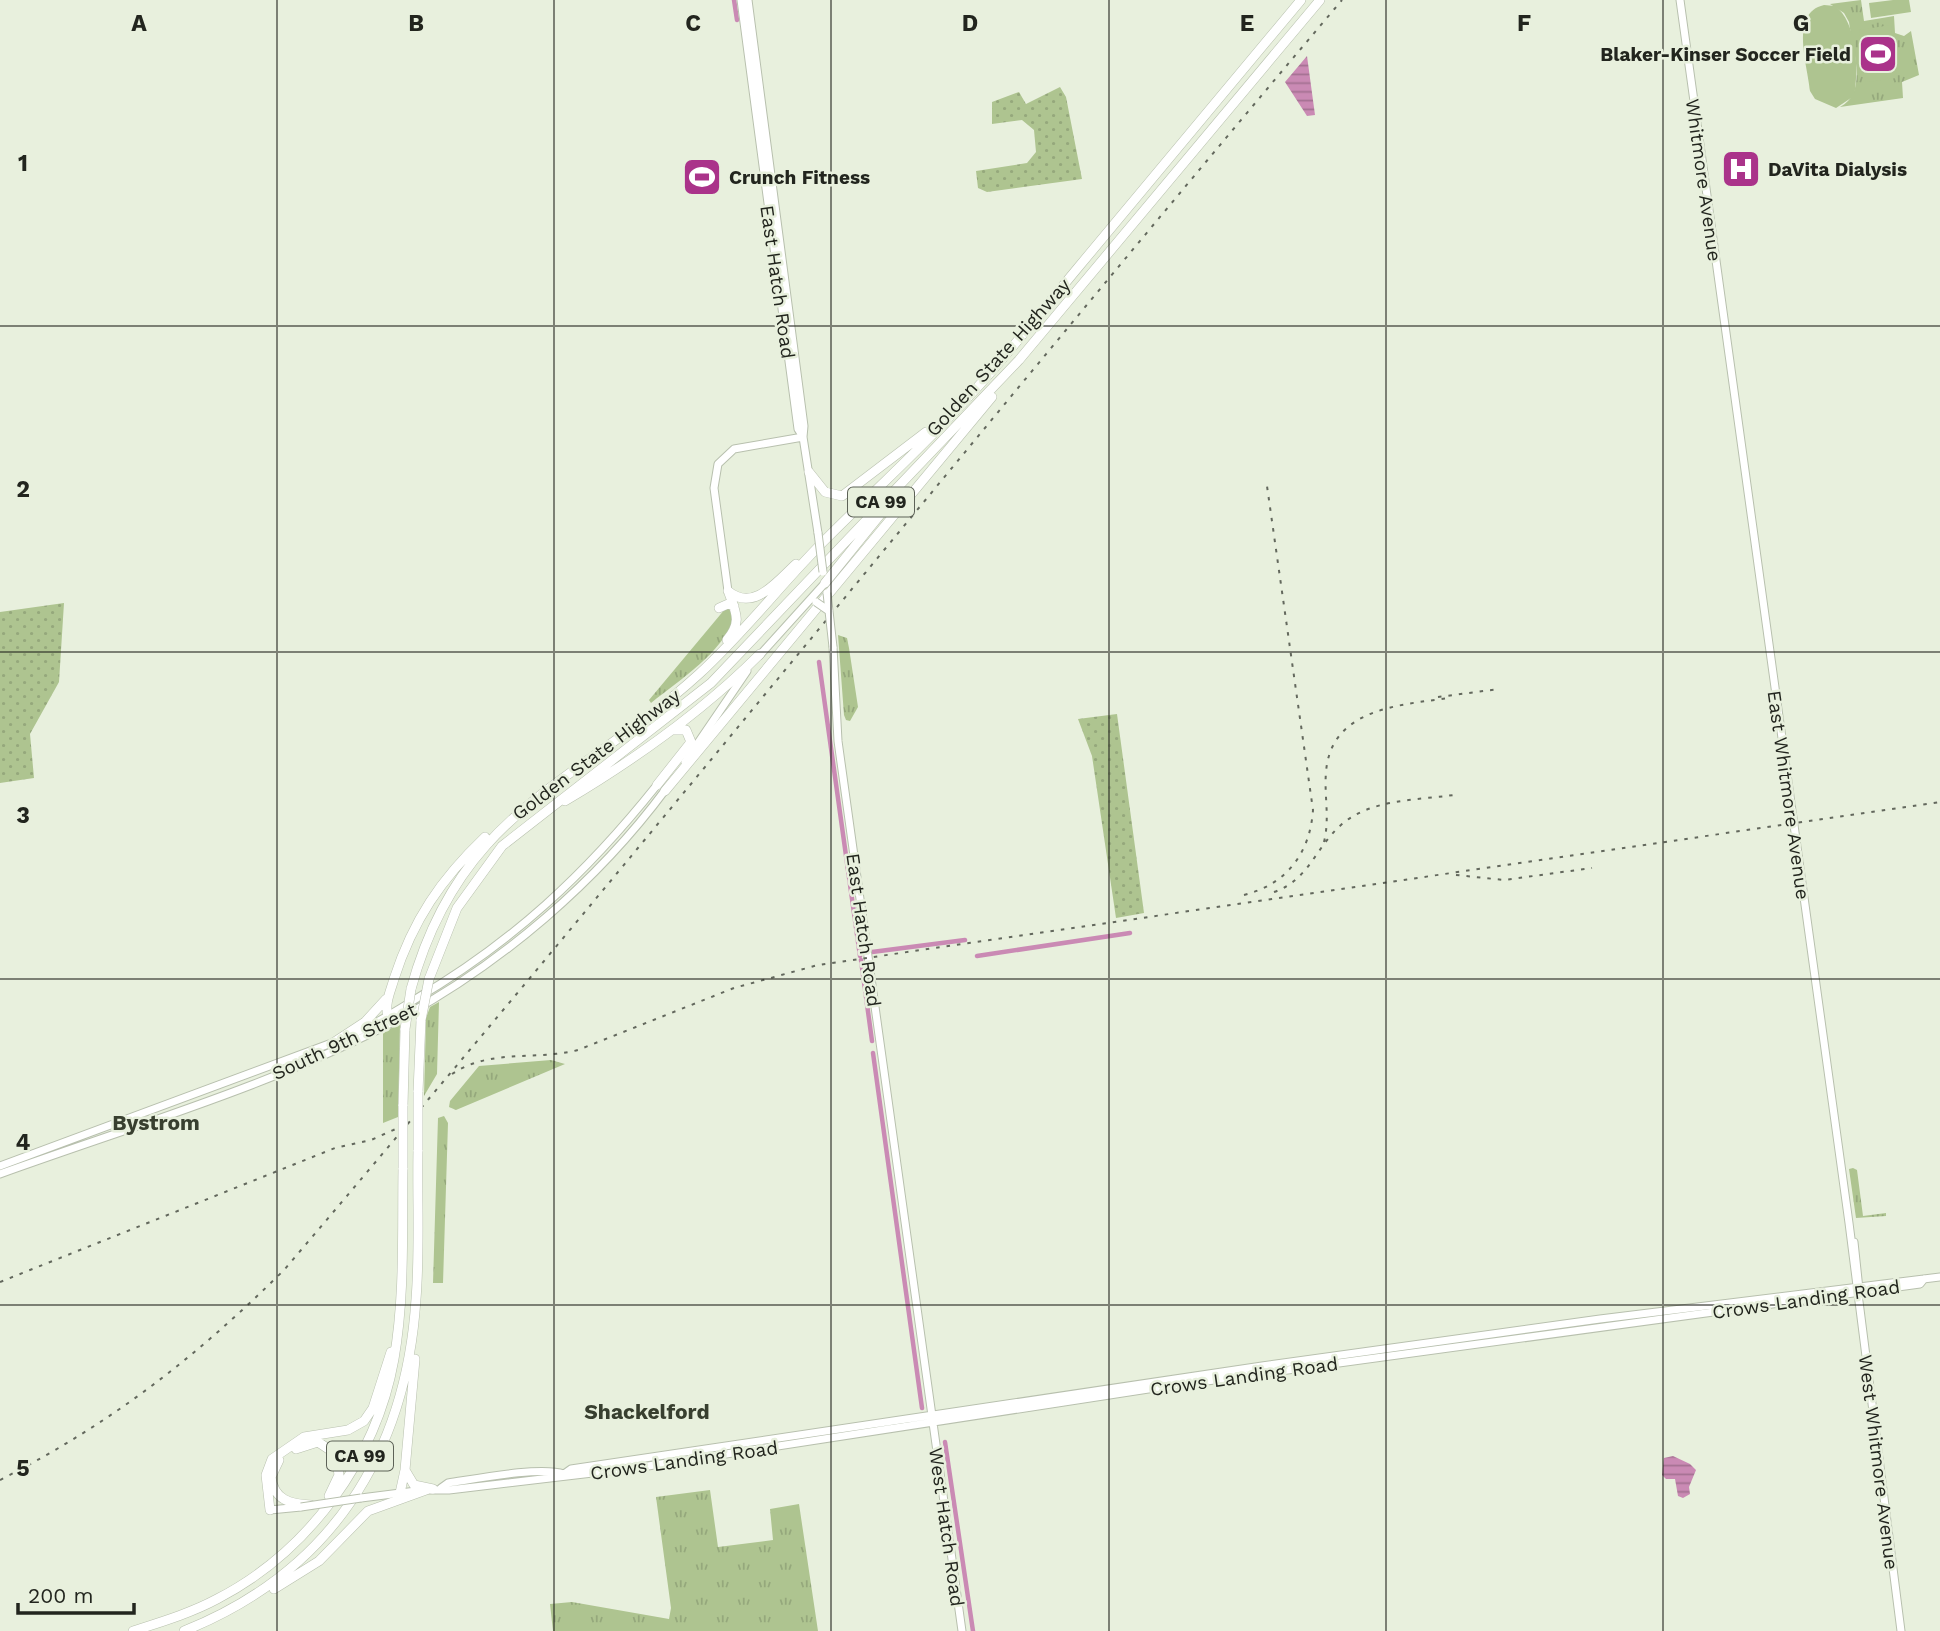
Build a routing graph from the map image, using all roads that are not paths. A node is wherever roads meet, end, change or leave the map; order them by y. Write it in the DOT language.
graph roads {
  1 [pos="741,0"];
  2 [pos="748,0"];
  3 [pos="1301,0"];
  4 [pos="1320,0"];
  5 [pos="1680,0"];
  6 [pos="1019,360"];
  7 [pos="1730,361"];
  8 [pos="953,413"];
  9 [pos="803,437"];
  10 [pos="934,450"];
  11 [pos="809,472"];
  12 [pos="823,535"];
  13 [pos="826,588"];
  14 [pos="728,591"];
  15 [pos="734,606"];
  16 [pos="804,606"];
  17 [pos="719,608"];
  18 [pos="829,611"];
  19 [pos="760,654"];
  20 [pos="695,678"];
  21 [pos="658,738"];
  22 [pos="661,788"];
  23 [pos="530,801"];
  24 [pos="530,821"];
  25 [pos="566,893"];
  26 [pos="472,973"];
  27 [pos="455,976"];
  28 [pos="389,995"];
  29 [pos="392,1018"];
  30 [pos="333,1042"];
  31 [pos="0,1166"];
  32 [pos="0,1174"];
  33 [pos="1940,1277"];
  34 [pos="1858,1288"];
  35 [pos="417,1296"];
  36 [pos="1692,1308"];
  37 [pos="1624,1316"];
  38 [pos="1678,1317"];
  39 [pos="1585,1321"];
  40 [pos="1600,1326"];
  41 [pos="1547,1333"];
  42 [pos="1469,1337"];
  43 [pos="398,1338"];
  44 [pos="1440,1348"];
  45 [pos="1394,1351"];
  46 [pos="1311,1359"];
  47 [pos="1277,1371"];
  48 [pos="1127,1385"];
  49 [pos="1102,1396"];
  50 [pos="933,1419"];
  51 [pos="818,1438"];
  52 [pos="670,1455"];
  53 [pos="635,1468"];
  54 [pos="405,1470"];
  55 [pos="564,1474"];
  56 [pos="272,1483"];
  57 [pos="433,1489"];
  58 [pos="400,1493"];
  59 [pos="315,1505"];
  60 [pos="301,1506"];
  61 [pos="273,1510"];
  62 [pos="314,1522"];
  63 [pos="242,1605"];
  64 [pos="133,1631"];
  65 [pos="184,1631"];
  66 [pos="961,1631"];
  67 [pos="1901,1631"];
  1 -- 9 [label="main road, East Hatch Road"];
  2 -- 9 [label="main road, East Hatch Road"];
  3 -- 8 [label="highway, Golden State Highway / CA 99"];
  4 -- 6 [label="highway, Golden State Highway / CA 99"];
  5 -- 7 [label="main road, Whitmore Avenue"];
  6 -- 10 [label="highway, Golden State Highway / CA 99"];
  6 -- 22 [label="highway"];
  7 -- 34 [label="main road, East Whitmore Avenue"];
  8 -- 11 [label="highway"];
  8 -- 12 [label="highway, Golden State Highway / CA 99"];
  9 -- 11 [label="main road, East Hatch Road"];
  9 -- 14 [label="main road"];
  10 -- 13 [label="highway"];
  10 -- 24 [label="highway, Golden State Highway / CA 99"];
  11 -- 12 [label="main road, East Hatch Road"];
  12 -- 13 [label="main road, East Hatch Road, bridge"];
  12 -- 14 [label="highway"];
  12 -- 20 [label="highway, Golden State Highway / CA 99"];
  13 -- 16 [label="main road, South 9th Street"];
  13 -- 18 [label="main road, East Hatch Road, bridge"];
  14 -- 15 [label="highway"];
  15 -- 17 [label="highway"];
  15 -- 20 [label="highway"];
  16 -- 18 [label="main road, bridge"];
  16 -- 19 [label="main road, South 9th Street"];
  18 -- 50 [label="main road, East Hatch Road, bridge"];
  19 -- 21 [label="highway"];
  19 -- 22 [label="main road, South 9th Street"];
  20 -- 23 [label="highway, Golden State Highway / CA 99"];
  21 -- 22 [label="highway"];
  21 -- 24 [label="highway"];
  22 -- 25 [label="main road, South 9th Street"];
  23 -- 28 [label="highway"];
  23 -- 43 [label="highway, Golden State Highway / CA 99, bridge"];
  24 -- 35 [label="highway, Golden State Highway / CA 99, bridge"];
  25 -- 26 [label="main road, South 9th Street"];
  25 -- 27 [label="main road, South 9th Street"];
  26 -- 27 [label="main road"];
  26 -- 29 [label="main road, South 9th Street"];
  27 -- 29 [label="main road, South 9th Street"];
  28 -- 29 [label="highway"];
  28 -- 30 [label="highway"];
  29 -- 30 [label="main road, South 9th Street"];
  29 -- 32 [label="main road, South 9th Street"];
  30 -- 31 [label="main road, South 9th Street"];
  33 -- 34 [label="main road, Crows Landing Road"];
  34 -- 36 [label="main road, Crows Landing Road"];
  34 -- 38 [label="main road, Crows Landing Road"];
  34 -- 67 [label="main road, West Whitmore Avenue"];
  35 -- 54 [label="highway"];
  35 -- 63 [label="highway, Golden State Highway / CA 99"];
  36 -- 37 [label="main road, Crows Landing Road"];
  36 -- 38 [label="main road"];
  37 -- 39 [label="main road, Crows Landing Road"];
  37 -- 40 [label="main road"];
  38 -- 40 [label="main road, Crows Landing Road"];
  39 -- 41 [label="main road"];
  39 -- 42 [label="main road, Crows Landing Road"];
  40 -- 41 [label="main road, Crows Landing Road"];
  41 -- 44 [label="main road, Crows Landing Road"];
  42 -- 44 [label="main road"];
  42 -- 45 [label="main road, Crows Landing Road"];
  43 -- 61 [label="highway"];
  43 -- 62 [label="highway, Golden State Highway / CA 99"];
  44 -- 45 [label="main road, Crows Landing Road"];
  45 -- 46 [label="main road, Crows Landing Road"];
  45 -- 47 [label="main road, Crows Landing Road"];
  46 -- 47 [label="main road"];
  46 -- 48 [label="main road, Crows Landing Road"];
  47 -- 49 [label="main road, Crows Landing Road"];
  48 -- 49 [label="main road"];
  48 -- 50 [label="main road, Crows Landing Road"];
  49 -- 50 [label="main road, Crows Landing Road"];
  50 -- 51 [label="main road, Crows Landing Road"];
  50 -- 51 [label="main road, Crows Landing Road"];
  50 -- 66 [label="main road, West Hatch Road"];
  51 -- 52 [label="main road, Crows Landing Road"];
  51 -- 53 [label="main road, Crows Landing Road"];
  52 -- 53 [label="main road"];
  52 -- 55 [label="main road, Crows Landing Road"];
  53 -- 55 [label="main road, Crows Landing Road"];
  54 -- 57 [label="highway"];
  54 -- 58 [label="highway"];
  55 -- 57 [label="main road, Crows Landing Road"];
  56 -- 60 [label="highway"];
  56 -- 61 [label="highway"];
  56 -- 62 [label="highway"];
  57 -- 58 [label="main road, Crows Landing Road"];
  57 -- 63 [label="highway"];
  58 -- 59 [label="main road, Crows Landing Road, bridge"];
  59 -- 60 [label="highway, bridge"];
  60 -- 61 [label="main road"];
  62 -- 64 [label="highway, Golden State Highway / CA 99"];
  63 -- 65 [label="highway, Golden State Highway / CA 99"];
}
